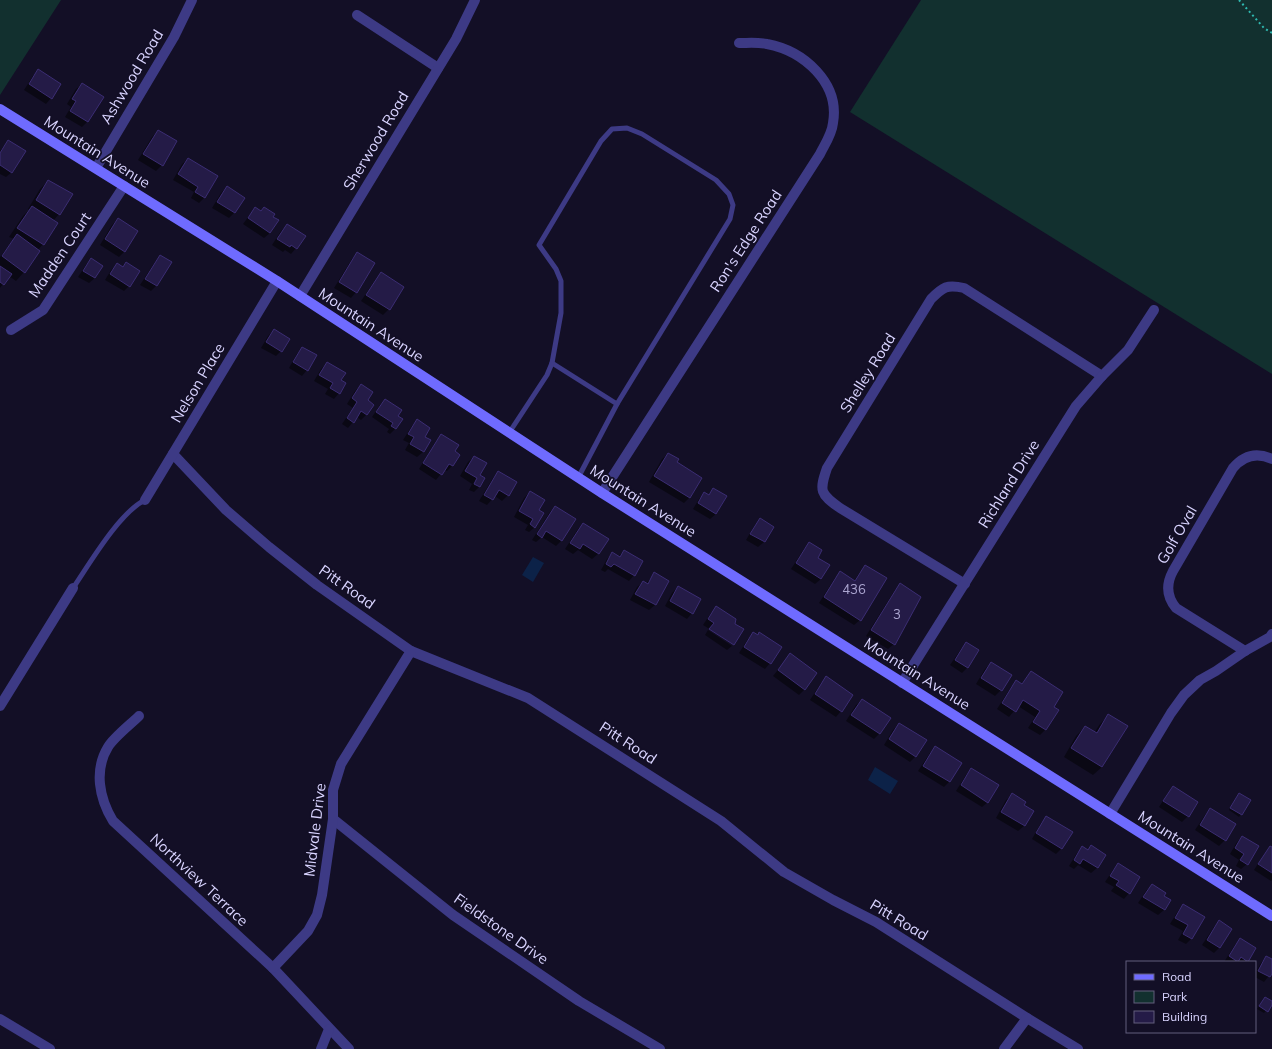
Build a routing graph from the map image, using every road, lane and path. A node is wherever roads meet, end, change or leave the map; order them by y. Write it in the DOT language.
graph roads {
  1 [pos="192,0"];
  2 [pos="475,0"];
  3 [pos="1239,0"];
  4 [pos="357,15"];
  5 [pos="1272,33"];
  6 [pos="739,43"];
  7 [pos="438,68"];
  8 [pos="0,108"];
  9 [pos="96,168"];
  10 [pos="124,186"];
  11 [pos="277,281"];
  12 [pos="300,296"];
  13 [pos="1154,310"];
  14 [pos="11,330"];
  15 [pos="552,363"];
  16 [pos="1102,376"];
  17 [pos="617,404"];
  18 [pos="509,433"];
  19 [pos="173,454"];
  20 [pos="1272,459"];
  21 [pos="578,478"];
  22 [pos="602,493"];
  23 [pos="145,500"];
  24 [pos="964,584"];
  25 [pos="73,588"];
  26 [pos="1272,634"];
  27 [pos="411,651"];
  28 [pos="1245,651"];
  29 [pos="902,683"];
  30 [pos="0,706"];
  31 [pos="139,716"];
  32 [pos="1110,814"];
  33 [pos="334,819"];
  34 [pos="1272,916"];
  35 [pos="273,968"];
  36 [pos="0,1018"];
  37 [pos="1027,1018"];
  38 [pos="329,1029"];
  39 [pos="50,1049"];
  40 [pos="321,1049"];
  41 [pos="348,1049"];
  42 [pos="660,1049"];
  43 [pos="1004,1049"];
  44 [pos="1078,1049"];
  1 -- 9 [label="street, Ashwood Road"];
  2 -- 7 [label="street, Sherwood Road"];
  3 -- 5 [label="path"];
  4 -- 7 [label="street"];
  6 -- 22 [label="street, Ron's Edge Road"];
  7 -- 12 [label="street, Sherwood Road"];
  8 -- 9 [label="street, Mountain Avenue"];
  9 -- 10 [label="street, Mountain Avenue"];
  10 -- 11 [label="street, Mountain Avenue"];
  10 -- 14 [label="street, Madden Court"];
  11 -- 12 [label="street, Mountain Avenue"];
  11 -- 19 [label="street, Nelson Place"];
  12 -- 18 [label="street, Mountain Avenue"];
  13 -- 16 [label="street, Richland Drive"];
  15 -- 17 [label="lane"];
  15 -- 17 [label="lane"];
  15 -- 18 [label="lane"];
  16 -- 24 [label="street, Richland Drive"];
  16 -- 24 [label="street, Shelley Road"];
  17 -- 21 [label="lane"];
  18 -- 21 [label="street, Mountain Avenue"];
  19 -- 23 [label="street, Nelson Place"];
  19 -- 27 [label="street, Pitt Road"];
  20 -- 28 [label="street, Golf Oval"];
  21 -- 22 [label="street, Mountain Avenue"];
  22 -- 29 [label="street, Mountain Avenue"];
  23 -- 25 [label="lane"];
  24 -- 29 [label="street, Richland Drive"];
  25 -- 30 [label="street"];
  26 -- 28 [label="street"];
  27 -- 33 [label="street, Midvale Drive"];
  27 -- 37 [label="street, Pitt Road"];
  28 -- 32 [label="street"];
  29 -- 32 [label="street, Mountain Avenue"];
  31 -- 35 [label="street, Northview Terrace"];
  32 -- 34 [label="street, Mountain Avenue"];
  33 -- 35 [label="street, Midvale Drive"];
  33 -- 42 [label="street, Fieldstone Drive"];
  35 -- 38 [label="street, Northview Terrace"];
  36 -- 39 [label="street"];
  37 -- 43 [label="street"];
  37 -- 44 [label="street, Pitt Road"];
  38 -- 40 [label="street"];
  38 -- 41 [label="street, Northview Terrace"];
}
